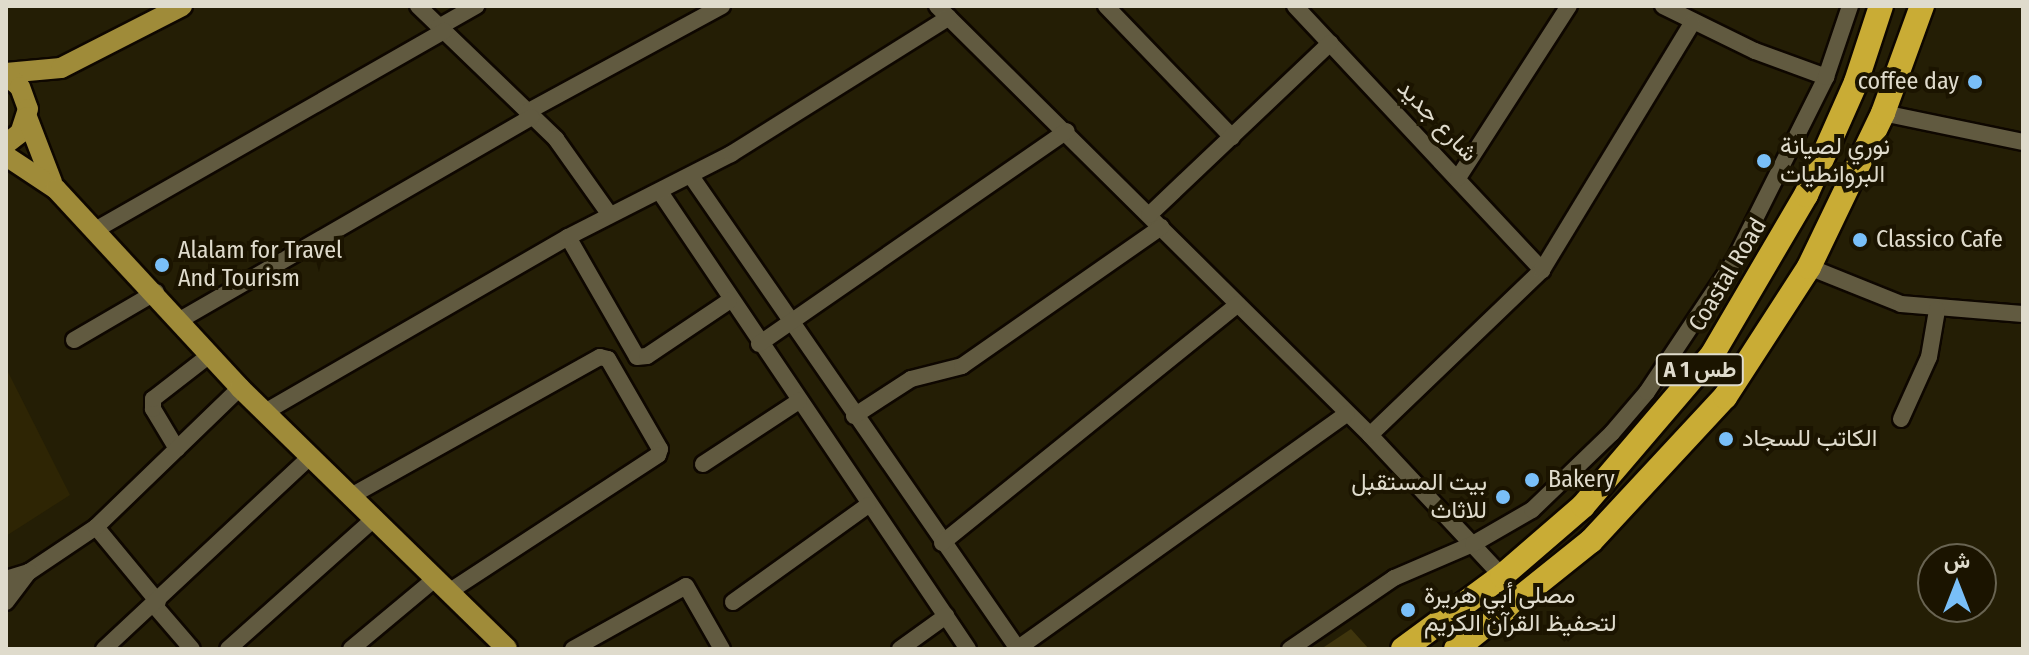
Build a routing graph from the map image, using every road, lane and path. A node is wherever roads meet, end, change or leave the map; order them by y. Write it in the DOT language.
graph roads {
  1 [pos="182,6"];
  2 [pos="418,6"];
  3 [pos="476,6"];
  4 [pos="722,6"];
  5 [pos="1106,6"];
  6 [pos="1295,6"];
  7 [pos="1569,6"];
  8 [pos="1663,6"];
  9 [pos="1850,6"];
  10 [pos="1881,6"];
  11 [pos="1922,6"];
  12 [pos="943,12"];
  13 [pos="1692,23"];
  14 [pos="441,29"];
  15 [pos="1330,43"];
  16 [pos="61,68"];
  17 [pos="6,74"];
  18 [pos="1826,77"];
  19 [pos="28,113"];
  20 [pos="1883,113"];
  21 [pos="529,114"];
  22 [pos="1067,131"];
  23 [pos="1232,137"];
  24 [pos="2023,142"];
  25 [pos="6,144"];
  26 [pos="6,156"];
  27 [pos="691,176"];
  28 [pos="1458,178"];
  29 [pos="56,189"];
  30 [pos="660,192"];
  31 [pos="610,215"];
  32 [pos="1155,221"];
  33 [pos="97,229"];
  34 [pos="568,237"];
  35 [pos="1809,267"];
  36 [pos="1542,270"];
  37 [pos="156,292"];
  38 [pos="729,301"];
  39 [pos="1238,304"];
  40 [pos="1937,310"];
  41 [pos="2023,314"];
  42 [pos="180,320"];
  43 [pos="790,322"];
  44 [pos="74,340"];
  45 [pos="759,344"];
  46 [pos="211,354"];
  47 [pos="240,388"];
  48 [pos="799,401"];
  49 [pos="265,412"];
  50 [pos="1347,414"];
  51 [pos="854,416"];
  52 [pos="1901,419"];
  53 [pos="1370,435"];
  54 [pos="177,449"];
  55 [pos="311,456"];
  56 [pos="703,464"];
  57 [pos="351,496"];
  58 [pos="868,505"];
  59 [pos="374,519"];
  60 [pos="96,527"];
  61 [pos="942,543"];
  62 [pos="1473,544"];
  63 [pos="29,572"];
  64 [pos="1502,576"];
  65 [pos="6,579"];
  66 [pos="442,585"];
  67 [pos="6,602"];
  68 [pos="733,602"];
  69 [pos="156,603"];
  70 [pos="946,616"];
  71 [pos="497,646"];
  72 [pos="104,649"];
  73 [pos="192,649"];
  74 [pos="228,649"];
  75 [pos="351,649"];
  76 [pos="573,649"];
  77 [pos="722,649"];
  78 [pos="900,649"];
  79 [pos="968,649"];
  80 [pos="1018,649"];
  81 [pos="1290,649"];
  82 [pos="1403,649"];
  83 [pos="1456,649"];
  1 -- 16 [label="main road"];
  2 -- 14 [label="street"];
  3 -- 14 [label="street"];
  4 -- 21 [label="street"];
  5 -- 23 [label="street"];
  6 -- 15 [label="street, شارع جديد"];
  7 -- 28 [label="street"];
  8 -- 13 [label="street"];
  9 -- 18 [label="street"];
  10 -- 64 [label="highway, Coastal Road / A 1 طس"];
  11 -- 20 [label="highway, A 1 طس"];
  12 -- 22 [label="street"];
  12 -- 27 [label="street"];
  13 -- 18 [label="street"];
  13 -- 36 [label="street"];
  14 -- 21 [label="street"];
  14 -- 33 [label="street"];
  15 -- 23 [label="street"];
  15 -- 28 [label="street, شارع جديد"];
  16 -- 17 [label="main road"];
  16 -- 19 [label="main road"];
  17 -- 19 [label="main road"];
  18 -- 62 [label="street"];
  19 -- 25 [label="main road"];
  19 -- 29 [label="main road"];
  20 -- 24 [label="street"];
  20 -- 35 [label="highway, A 1 طس"];
  21 -- 31 [label="street"];
  21 -- 42 [label="street"];
  22 -- 32 [label="street"];
  22 -- 43 [label="street"];
  23 -- 32 [label="street"];
  26 -- 29 [label="main road"];
  27 -- 30 [label="street"];
  27 -- 43 [label="street"];
  28 -- 36 [label="street, شارع جديد"];
  29 -- 33 [label="main road"];
  30 -- 31 [label="street"];
  30 -- 38 [label="street"];
  31 -- 34 [label="street"];
  32 -- 39 [label="street"];
  32 -- 51 [label="street"];
  33 -- 37 [label="main road"];
  34 -- 38 [label="street"];
  34 -- 49 [label="street"];
  35 -- 40 [label="street"];
  35 -- 83 [label="highway, A 1 طس"];
  36 -- 53 [label="street"];
  37 -- 42 [label="main road"];
  37 -- 44 [label="street"];
  38 -- 45 [label="street"];
  39 -- 50 [label="street"];
  39 -- 61 [label="street"];
  40 -- 41 [label="street"];
  40 -- 52 [label="street"];
  42 -- 46 [label="main road"];
  43 -- 45 [label="street"];
  43 -- 51 [label="street"];
  45 -- 48 [label="street"];
  46 -- 47 [label="main road"];
  46 -- 54 [label="street"];
  47 -- 49 [label="main road"];
  47 -- 54 [label="street"];
  48 -- 56 [label="street"];
  48 -- 58 [label="street"];
  49 -- 55 [label="main road"];
  50 -- 53 [label="street"];
  50 -- 80 [label="street"];
  51 -- 61 [label="street"];
  53 -- 62 [label="street"];
  54 -- 60 [label="street"];
  55 -- 57 [label="main road"];
  55 -- 69 [label="street"];
  57 -- 59 [label="main road"];
  57 -- 66 [label="street"];
  58 -- 68 [label="street"];
  58 -- 70 [label="street"];
  59 -- 66 [label="main road"];
  59 -- 74 [label="street"];
  60 -- 63 [label="street"];
  60 -- 69 [label="street"];
  61 -- 80 [label="street"];
  62 -- 64 [label="street"];
  62 -- 81 [label="street"];
  63 -- 65 [label="street"];
  63 -- 67 [label="street"];
  64 -- 82 [label="highway, Coastal Road / A 1 طس"];
  66 -- 71 [label="main road"];
  66 -- 75 [label="street"];
  69 -- 72 [label="street"];
  69 -- 73 [label="street"];
  70 -- 78 [label="street"];
  70 -- 79 [label="street"];
  76 -- 77 [label="street"];
}
